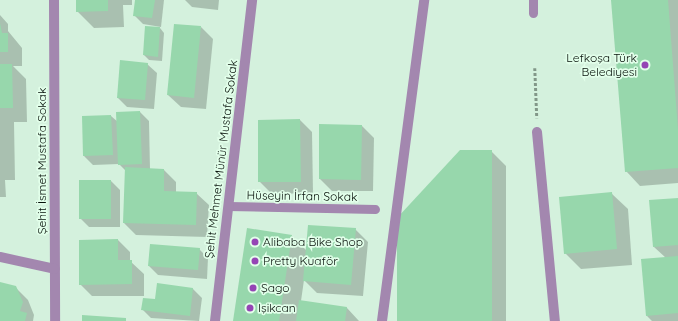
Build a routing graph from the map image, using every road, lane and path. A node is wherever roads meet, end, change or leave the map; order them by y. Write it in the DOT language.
graph roads {
  1 [pos="54,0"];
  2 [pos="252,0"];
  3 [pos="424,0"];
  4 [pos="533,0"];
  5 [pos="533,13"];
  6 [pos="535,68"];
  7 [pos="537,132"];
  8 [pos="228,206"];
  9 [pos="375,209"];
  10 [pos="0,257"];
  11 [pos="55,269"];
  12 [pos="55,321"];
  13 [pos="215,321"];
  14 [pos="382,321"];
  15 [pos="555,321"];
  1 -- 11 [label="street, Şehit İsmet Mustafa Sokak"];
  2 -- 8 [label="street, Şehit Mehmet Münür Mustafa Sokak"];
  3 -- 14 [label="street"];
  4 -- 5 [label="lane"];
  6 -- 7 [label="path"];
  7 -- 15 [label="street"];
  8 -- 9 [label="lane, Hüseyin İrfan Sokak"];
  8 -- 13 [label="street, Şehit Mehmet Münür Mustafa Sokak"];
  10 -- 11 [label="street"];
  11 -- 12 [label="street, Şehit İsmet Mustafa Sokak"];
}
